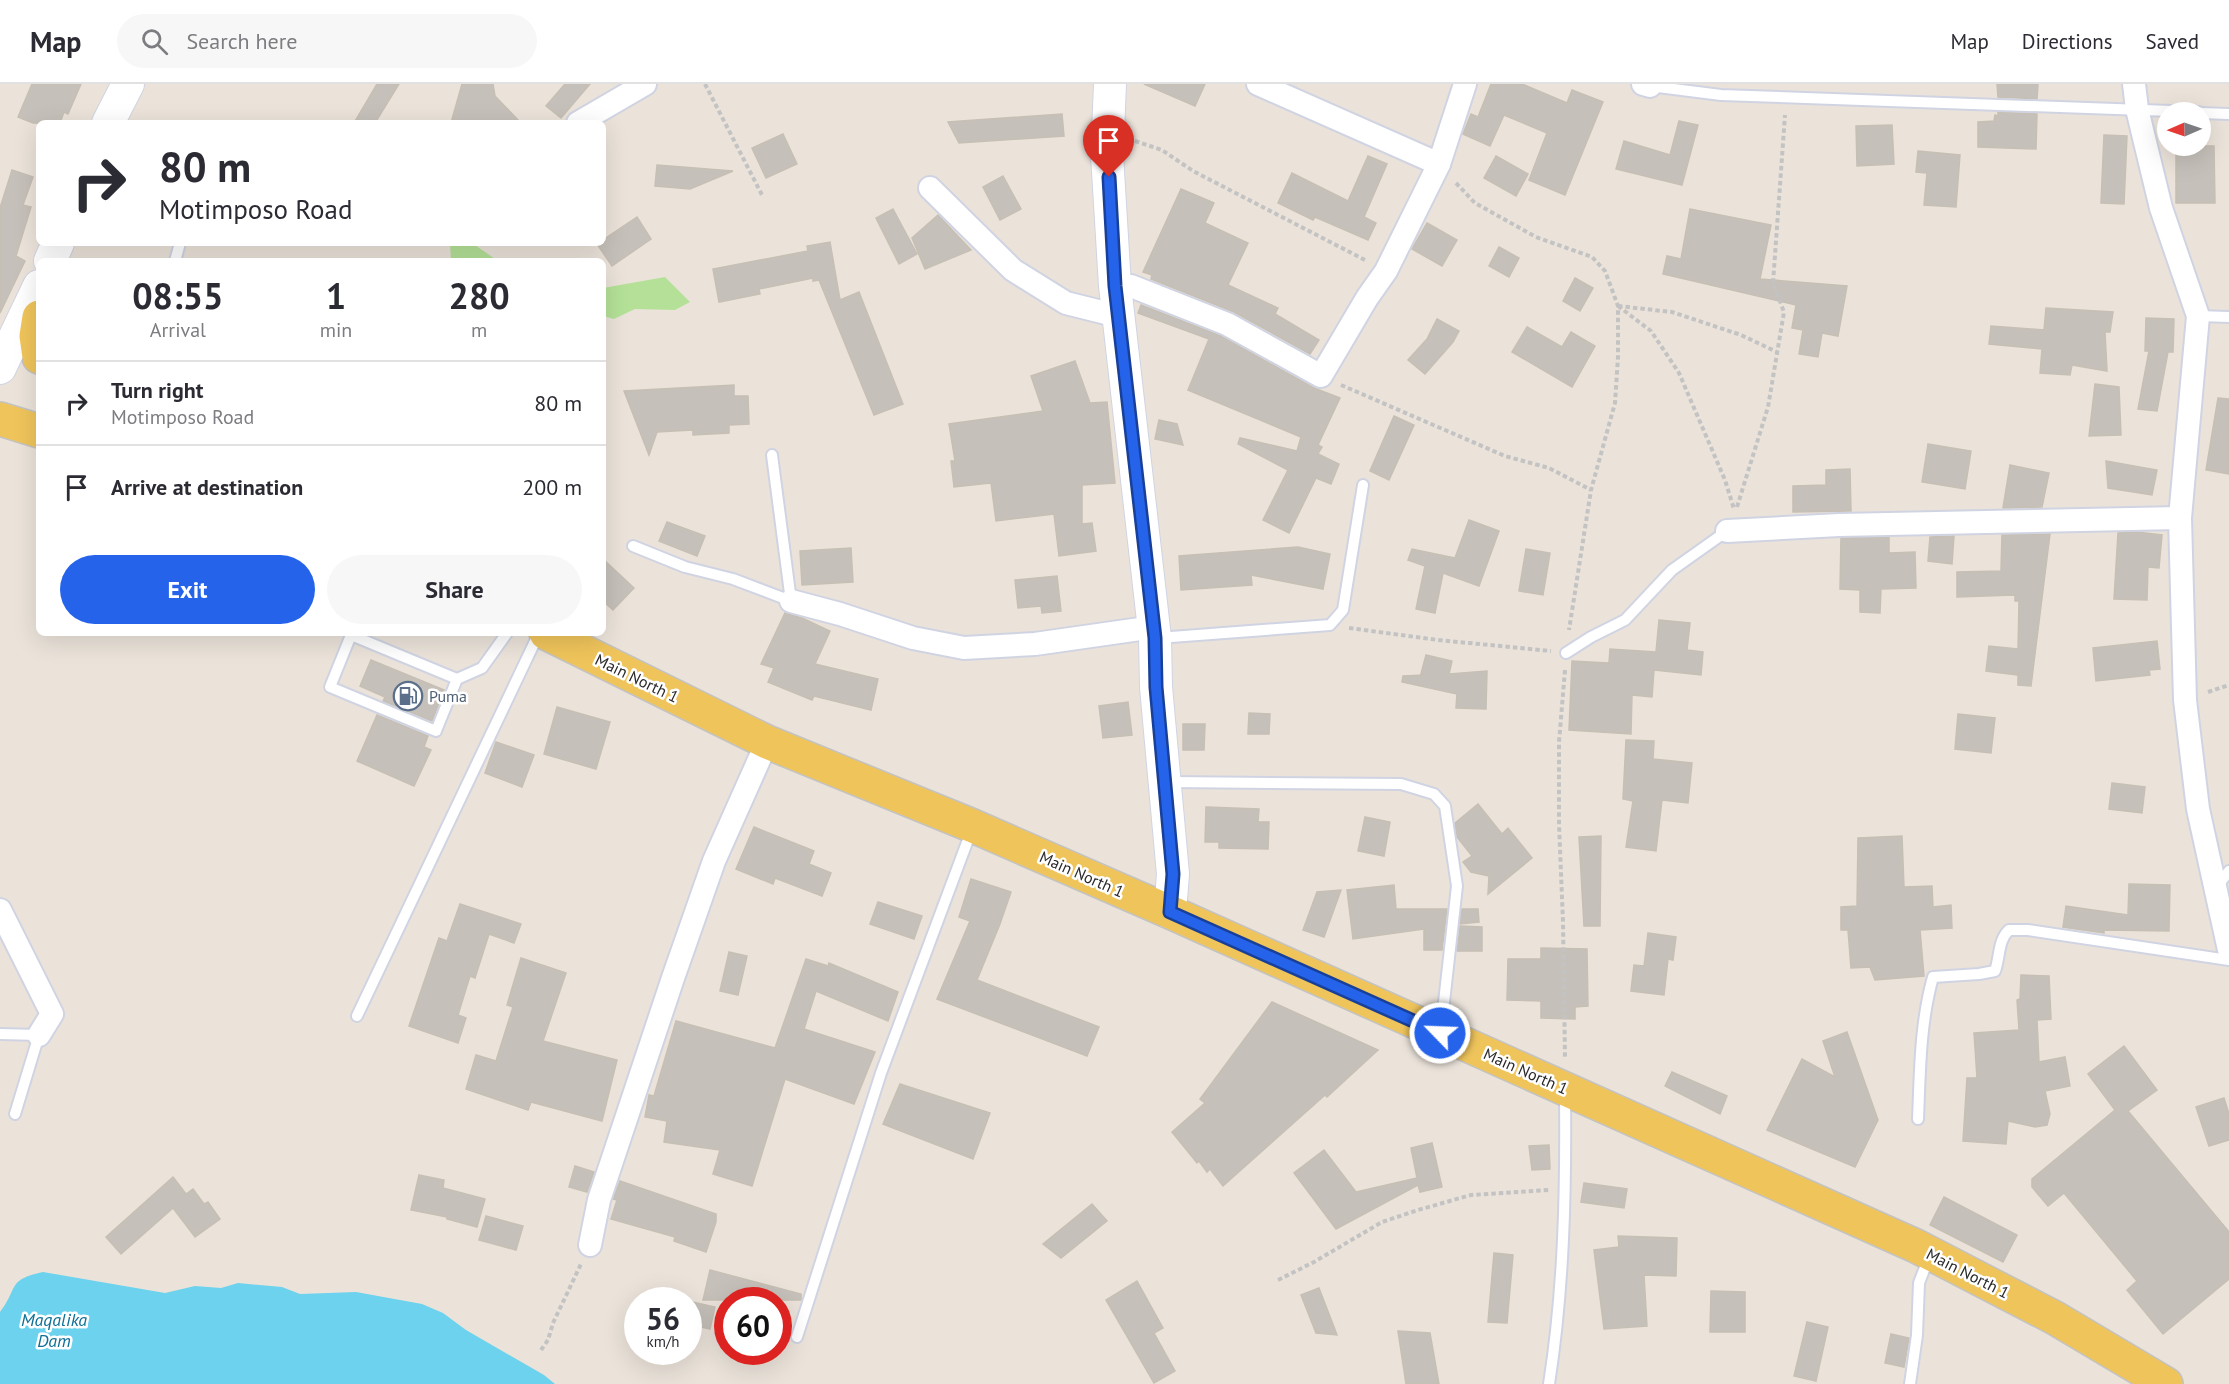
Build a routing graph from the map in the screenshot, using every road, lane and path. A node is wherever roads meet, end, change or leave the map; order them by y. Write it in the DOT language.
graph roads {
  1 [pos="128,84"];
  2 [pos="645,84"];
  3 [pos="705,84"];
  4 [pos="1110,84"];
  5 [pos="1258,84"];
  6 [pos="1465,84"];
  7 [pos="2134,84"];
  8 [pos="1646,85"];
  9 [pos="1787,98"];
  10 [pos="2137,109"];
  11 [pos="2157,110"];
  12 [pos="2211,113"];
  13 [pos="2229,114"];
  14 [pos="114,120"];
  15 [pos="583,120"];
  16 [pos="1108,133"];
  17 [pos="1439,164"];
  18 [pos="930,188"];
  19 [pos="762,195"];
  20 [pos="1386,271"];
  21 [pos="36,292"];
  22 [pos="1117,301"];
  23 [pos="1618,306"];
  24 [pos="2198,316"];
  25 [pos="2229,317"];
  26 [pos="1777,352"];
  27 [pos="0,368"];
  28 [pos="1321,376"];
  29 [pos="0,419"];
  30 [pos="36,430"];
  31 [pos="772,455"];
  32 [pos="1363,485"];
  33 [pos="1591,490"];
  34 [pos="2180,518"];
  35 [pos="1731,522"];
  36 [pos="633,546"];
  37 [pos="791,601"];
  38 [pos="1330,625"];
  39 [pos="1155,633"];
  40 [pos="350,636"];
  41 [pos="356,636"];
  42 [pos="505,636"];
  43 [pos="538,636"];
  44 [pos="552,636"];
  45 [pos="1566,652"];
  46 [pos="457,679"];
  47 [pos="767,742"];
  48 [pos="1164,782"];
  49 [pos="973,826"];
  50 [pos="2222,880"];
  51 [pos="0,910"];
  52 [pos="1170,912"];
  53 [pos="2229,950"];
  54 [pos="2229,960"];
  55 [pos="357,1016"];
  56 [pos="1440,1033"];
  57 [pos="0,1034"];
  58 [pos="39,1035"];
  59 [pos="1565,1089"];
  60 [pos="15,1114"];
  61 [pos="1918,1119"];
  62 [pos="1566,1186"];
  63 [pos="590,1245"];
  64 [pos="1930,1254"];
  65 [pos="1278,1280"];
  66 [pos="797,1337"];
  67 [pos="541,1350"];
  68 [pos="1549,1384"];
  69 [pos="1910,1384"];
  70 [pos="2166,1384"];
  1 -- 14 [label="street"];
  2 -- 15 [label="street"];
  3 -- 19 [label="path"];
  4 -- 16 [label="street"];
  5 -- 17 [label="street"];
  6 -- 17 [label="street"];
  7 -- 10 [label="street"];
  8 -- 9 [label="lane"];
  9 -- 10 [label="lane"];
  9 -- 26 [label="path"];
  10 -- 11 [label="lane"];
  10 -- 24 [label="street"];
  12 -- 13 [label="lane"];
  16 -- 20 [label="path"];
  16 -- 22 [label="street"];
  17 -- 20 [label="street"];
  17 -- 23 [label="path"];
  18 -- 22 [label="street"];
  20 -- 28 [label="street"];
  21 -- 27 [label="street"];
  22 -- 28 [label="street"];
  22 -- 39 [label="street"];
  23 -- 26 [label="path"];
  23 -- 33 [label="path"];
  23 -- 35 [label="path"];
  24 -- 25 [label="lane"];
  24 -- 34 [label="street"];
  26 -- 35 [label="path"];
  28 -- 33 [label="path"];
  29 -- 30 [label="main road"];
  31 -- 37 [label="lane"];
  32 -- 38 [label="lane"];
  33 -- 45 [label="path"];
  34 -- 35 [label="street"];
  34 -- 50 [label="street"];
  35 -- 45 [label="lane"];
  36 -- 37 [label="lane"];
  37 -- 39 [label="street"];
  38 -- 39 [label="lane"];
  38 -- 45 [label="path"];
  39 -- 48 [label="street"];
  40 -- 46 [label="lane"];
  41 -- 46 [label="lane"];
  42 -- 46 [label="lane"];
  43 -- 55 [label="lane"];
  44 -- 47 [label="main road, Main North 1"];
  45 -- 59 [label="path"];
  47 -- 49 [label="main road, Main North 1"];
  47 -- 63 [label="street"];
  48 -- 52 [label="street"];
  48 -- 56 [label="lane"];
  49 -- 52 [label="main road, Main North 1"];
  49 -- 66 [label="lane"];
  50 -- 53 [label="street"];
  51 -- 58 [label="street"];
  52 -- 56 [label="main road, Main North 1"];
  54 -- 61 [label="lane"];
  56 -- 59 [label="main road, Main North 1"];
  57 -- 58 [label="lane"];
  58 -- 60 [label="lane"];
  59 -- 62 [label="lane"];
  59 -- 64 [label="main road, Main North 1"];
  62 -- 65 [label="path"];
  62 -- 68 [label="lane"];
  63 -- 67 [label="path"];
  64 -- 69 [label="lane"];
  64 -- 70 [label="main road, Main North 1"];
}
